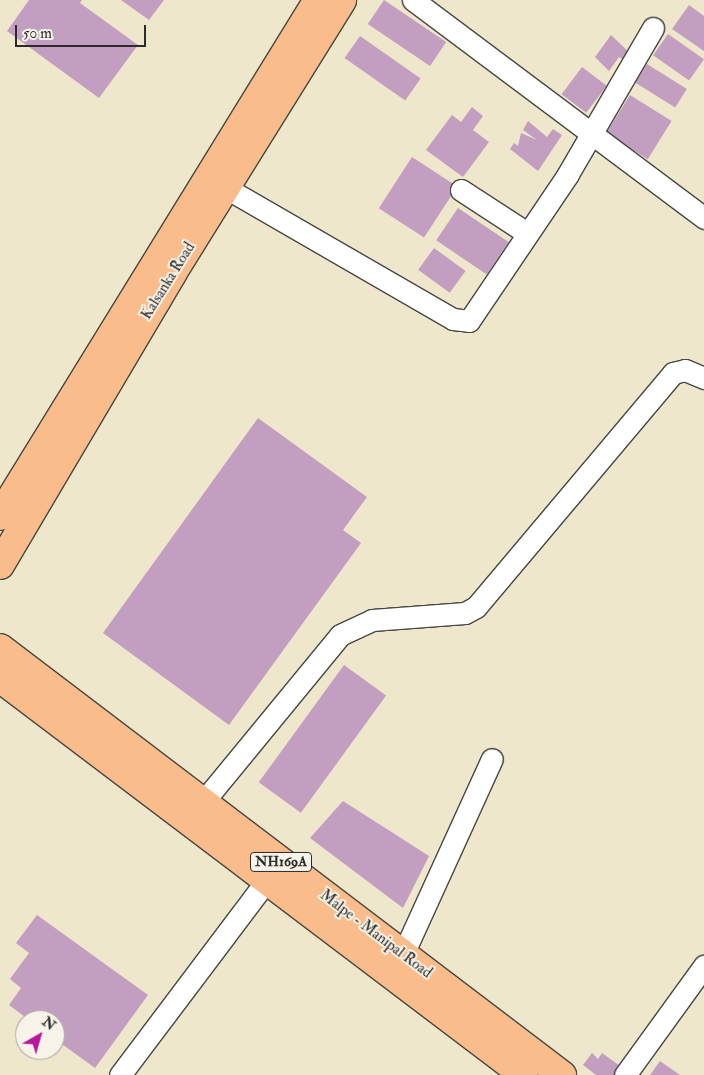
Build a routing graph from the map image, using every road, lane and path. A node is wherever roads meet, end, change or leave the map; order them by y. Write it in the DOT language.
graph roads {
  1 [pos="318,0"];
  2 [pos="342,0"];
  3 [pos="413,0"];
  4 [pos="653,28"];
  5 [pos="593,132"];
  6 [pos="226,188"];
  7 [pos="461,190"];
  8 [pos="704,218"];
  9 [pos="527,233"];
  10 [pos="704,378"];
  11 [pos="0,516"];
  12 [pos="0,565"];
  13 [pos="0,648"];
  14 [pos="0,678"];
  15 [pos="492,759"];
  16 [pos="203,802"];
  17 [pos="267,880"];
  18 [pos="403,954"];
  19 [pos="704,966"];
  20 [pos="120,1075"];
  21 [pos="524,1075"];
  22 [pos="562,1075"];
  23 [pos="625,1075"];
  1 -- 11 [label="main road"];
  2 -- 6 [label="main road, Kalsanka Road"];
  3 -- 5 [label="street"];
  4 -- 5 [label="street"];
  5 -- 8 [label="street"];
  5 -- 9 [label="street"];
  6 -- 9 [label="street"];
  6 -- 12 [label="main road, Kalsanka Road"];
  7 -- 9 [label="street"];
  10 -- 16 [label="street"];
  13 -- 16 [label="main road, Malpe - Manipal Road / NH169A"];
  14 -- 17 [label="main road, Malpe - Manipal Road / NH169A"];
  15 -- 18 [label="street"];
  16 -- 18 [label="main road, Malpe - Manipal Road / NH169A"];
  17 -- 20 [label="street"];
  17 -- 21 [label="main road, Malpe - Manipal Road / NH169A"];
  18 -- 22 [label="main road, Malpe - Manipal Road / NH169A"];
  19 -- 23 [label="street"];
}
